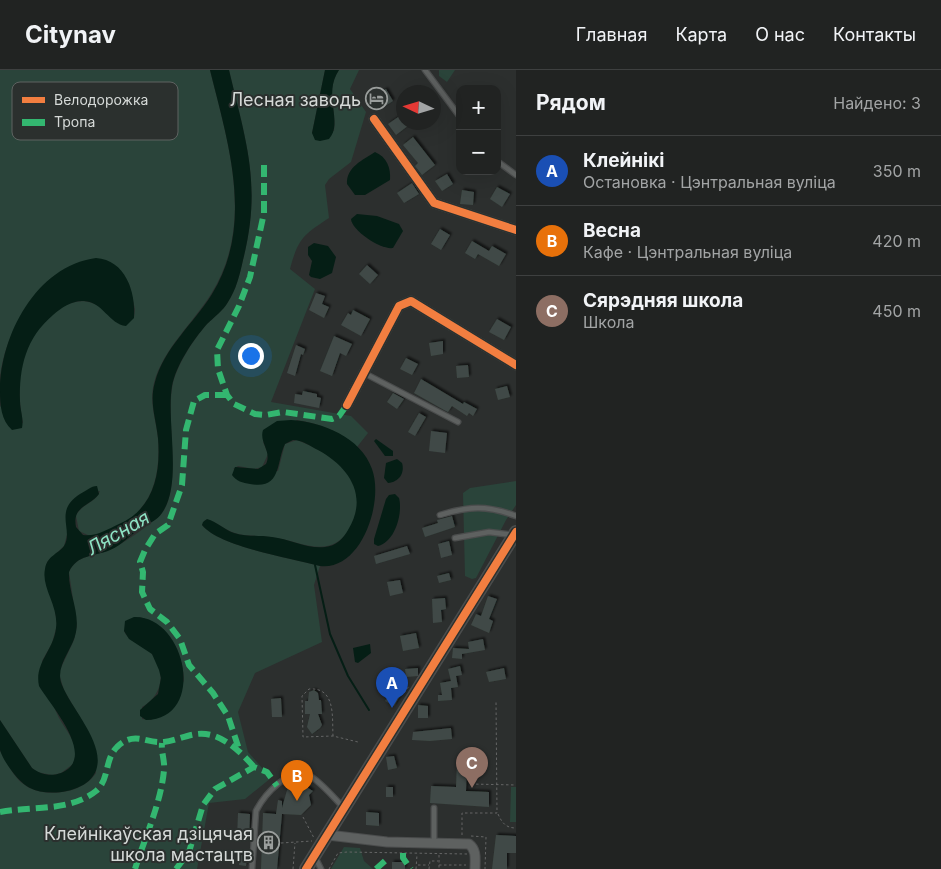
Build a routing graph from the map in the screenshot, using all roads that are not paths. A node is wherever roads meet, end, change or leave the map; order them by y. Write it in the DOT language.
graph roads {
  1 [pos="425,70"];
  2 [pos="456,112"];
  3 [pos="374,119"];
  4 [pos="501,164"];
  5 [pos="516,175"];
  6 [pos="516,230"];
  7 [pos="516,365"];
  8 [pos="364,373"];
  9 [pos="347,405"];
  10 [pos="458,422"];
  11 [pos="440,515"];
  12 [pos="516,516"];
  13 [pos="515,533"];
  14 [pos="455,538"];
  15 [pos="434,808"];
  16 [pos="345,809"];
  17 [pos="328,836"];
  18 [pos="434,843"];
  19 [pos="315,856"];
  20 [pos="475,867"];
  21 [pos="252,869"];
  22 [pos="306,869"];
  23 [pos="321,869"];
  1 -- 2 [label="lane"];
  3 -- 6 [label="street"];
  4 -- 5 [label="lane"];
  7 -- 8 [label="street"];
  8 -- 9 [label="street"];
  8 -- 10 [label="lane"];
  11 -- 12 [label="lane"];
  13 -- 14 [label="lane"];
  13 -- 16 [label="street"];
  15 -- 18 [label="lane"];
  16 -- 17 [label="street"];
  16 -- 21 [label="lane"];
  17 -- 18 [label="street"];
  17 -- 19 [label="street"];
  18 -- 20 [label="street"];
  19 -- 22 [label="street"];
  19 -- 23 [label="lane"];
}
